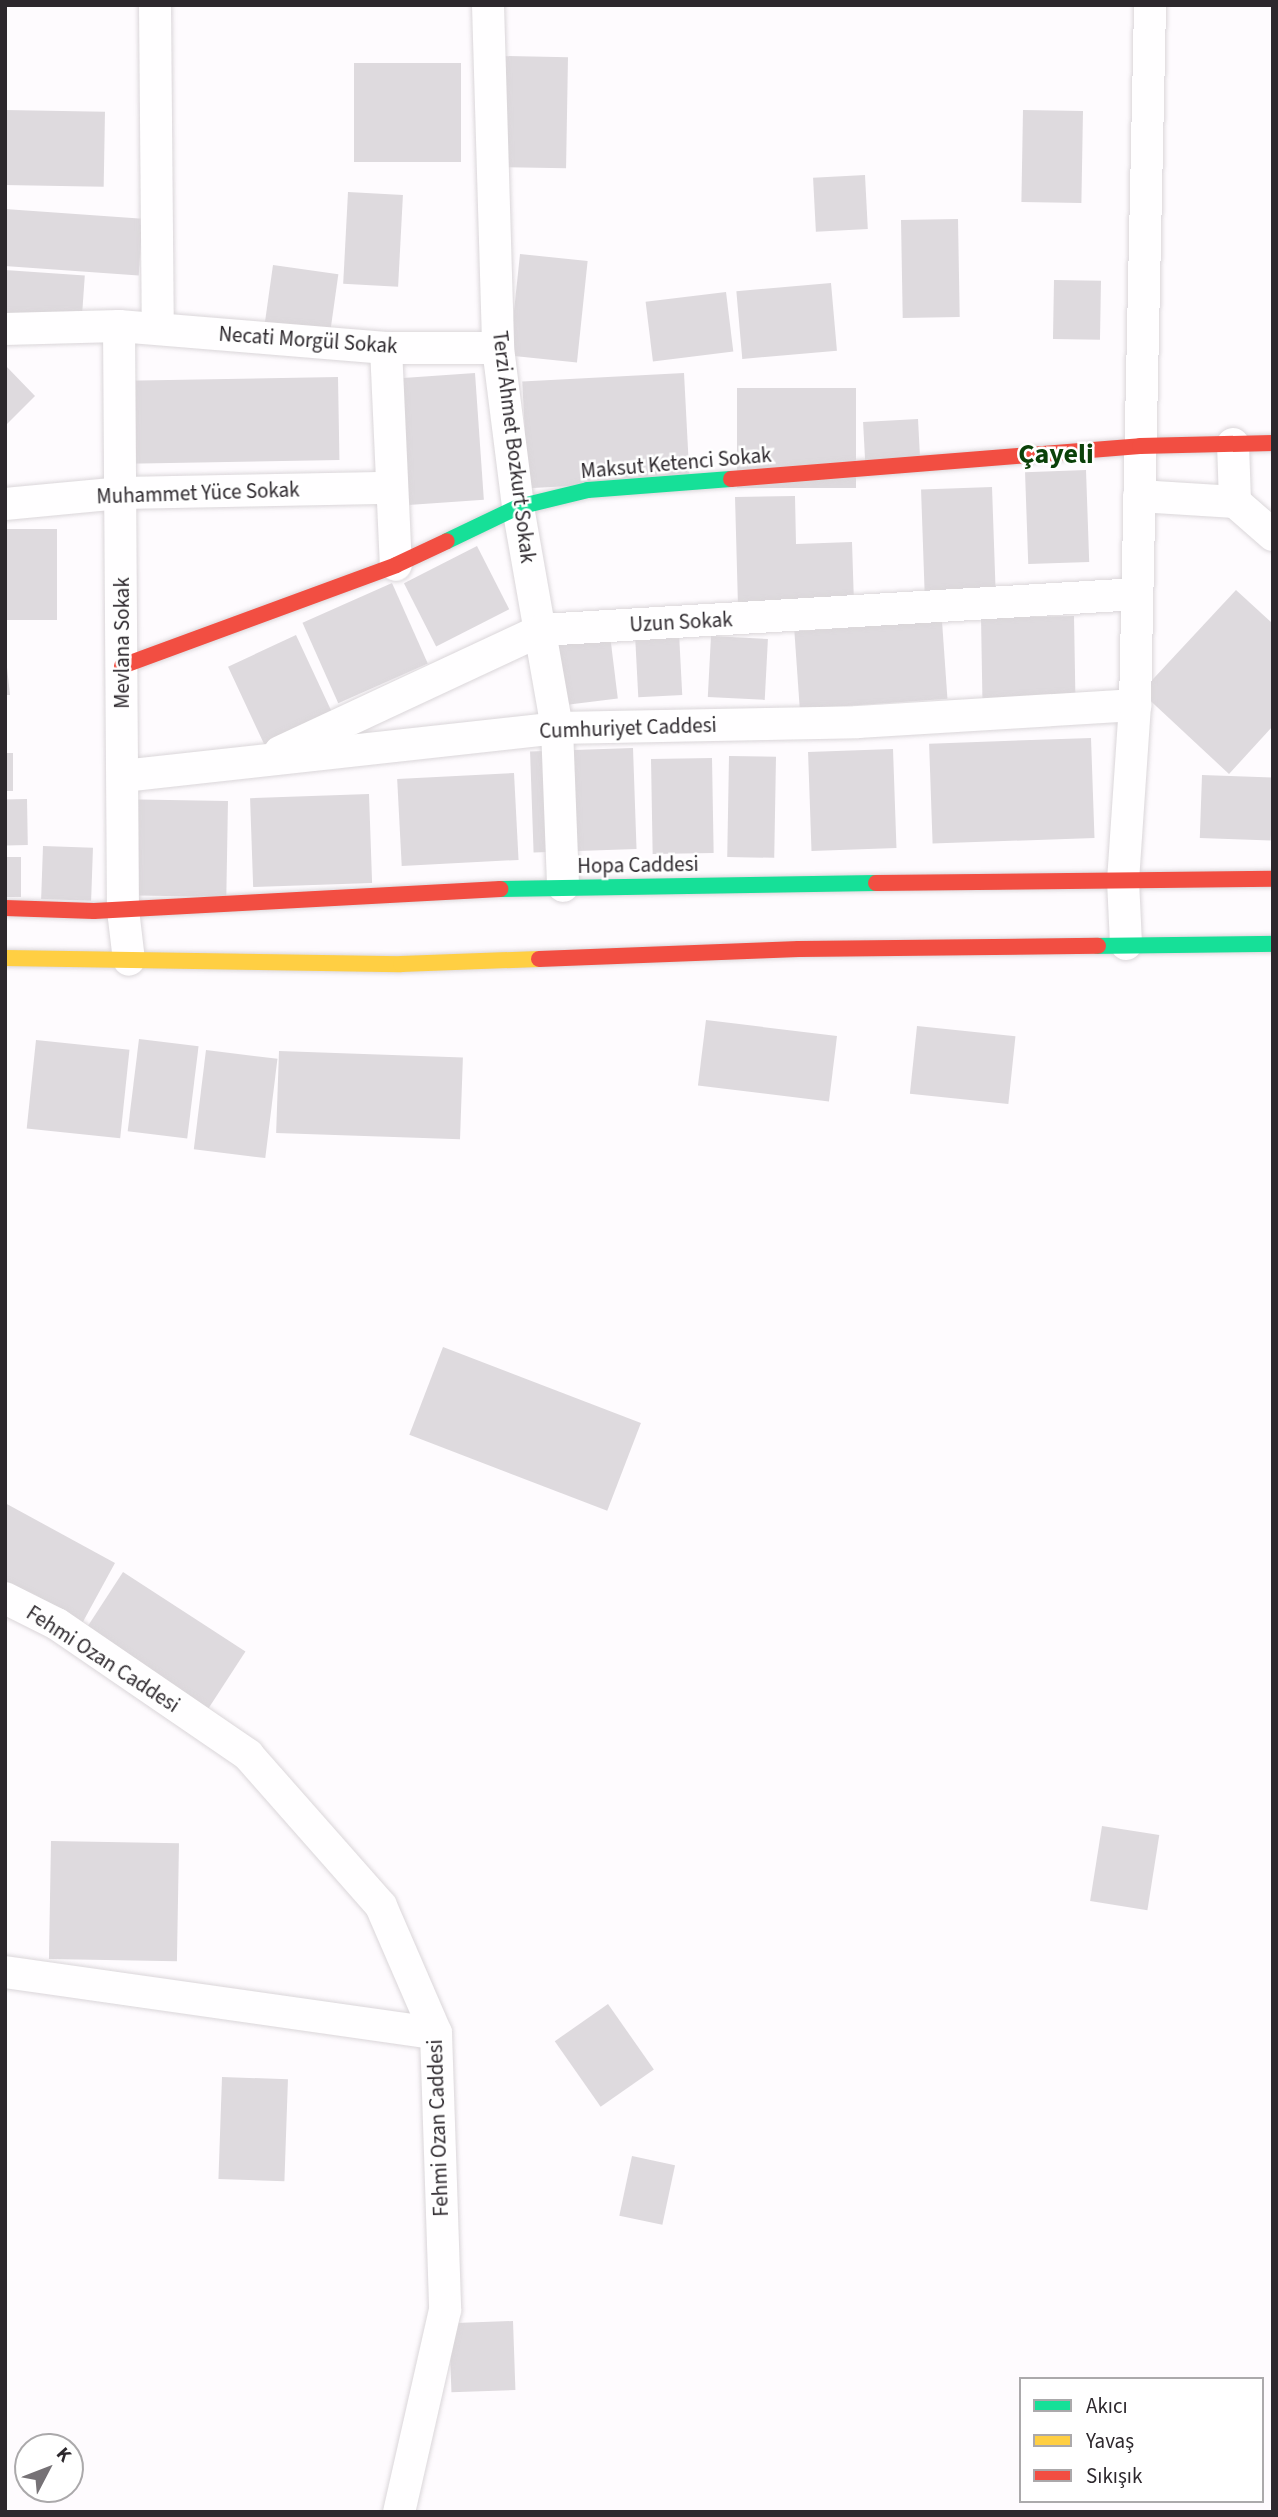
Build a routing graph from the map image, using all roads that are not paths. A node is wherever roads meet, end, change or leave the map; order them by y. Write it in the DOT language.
graph roads {
  1 [pos="155,5"];
  2 [pos="488,5"];
  3 [pos="1150,5"];
  4 [pos="118,326"];
  5 [pos="158,328"];
  6 [pos="5,329"];
  7 [pos="386,348"];
  8 [pos="498,348"];
  9 [pos="1273,443"];
  10 [pos="1233,444"];
  11 [pos="1140,446"];
  12 [pos="392,488"];
  13 [pos="122,493"];
  14 [pos="1139,496"];
  15 [pos="1235,502"];
  16 [pos="5,504"];
  17 [pos="518,507"];
  18 [pos="1273,535"];
  19 [pos="396,565"];
  20 [pos="1137,594"];
  21 [pos="542,631"];
  22 [pos="122,666"];
  23 [pos="1135,705"];
  24 [pos="556,728"];
  25 [pos="253,764"];
  26 [pos="123,776"];
  27 [pos="1273,879"];
  28 [pos="1123,881"];
  29 [pos="563,886"];
  30 [pos="5,908"];
  31 [pos="123,910"];
  32 [pos="1126,944"];
  33 [pos="1273,944"];
  34 [pos="5,958"];
  35 [pos="129,960"];
  36 [pos="5,1598"];
  37 [pos="5,1972"];
  38 [pos="436,2033"];
  39 [pos="399,2512"];
  1 -- 5 [label="street"];
  2 -- 8 [label="street, Terzi Ahmet Bozkurt Sokak"];
  3 -- 11 [label="street"];
  4 -- 5 [label="street, Necati Morgül Sokak"];
  4 -- 6 [label="street, Necati Morgül Sokak"];
  4 -- 13 [label="street, Mevlana Sokak"];
  5 -- 7 [label="street, Necati Morgül Sokak"];
  7 -- 8 [label="street, Necati Morgül Sokak"];
  7 -- 12 [label="street"];
  8 -- 17 [label="street, Terzi Ahmet Bozkurt Sokak"];
  9 -- 10 [label="main road, Maksut Ketenci Sokak"];
  10 -- 11 [label="main road, Maksut Ketenci Sokak"];
  10 -- 15 [label="street"];
  11 -- 14 [label="street"];
  11 -- 17 [label="main road, Maksut Ketenci Sokak"];
  12 -- 13 [label="street, Muhammet Yüce Sokak"];
  12 -- 19 [label="street"];
  13 -- 16 [label="street, Muhammet Yüce Sokak"];
  13 -- 22 [label="street, Mevlana Sokak"];
  14 -- 15 [label="street"];
  14 -- 20 [label="street"];
  15 -- 18 [label="street"];
  17 -- 19 [label="main road, Maksut Ketenci Sokak"];
  17 -- 21 [label="street, Terzi Ahmet Bozkurt Sokak"];
  19 -- 22 [label="main road, Maksut Ketenci Sokak"];
  20 -- 21 [label="street, Uzun Sokak"];
  20 -- 23 [label="street"];
  21 -- 24 [label="street, Terzi Ahmet Bozkurt Sokak"];
  21 -- 25 [label="street, Uzun Sokak"];
  22 -- 26 [label="street, Mevlana Sokak"];
  23 -- 24 [label="street, Cumhuriyet Caddesi"];
  23 -- 28 [label="street"];
  24 -- 25 [label="street, Cumhuriyet Caddesi"];
  24 -- 29 [label="street, Terzi Ahmet Bozkurt Sokak"];
  25 -- 26 [label="street, Cumhuriyet Caddesi"];
  26 -- 31 [label="street, Mevlana Sokak"];
  27 -- 28 [label="main road, Hopa Caddesi"];
  28 -- 29 [label="main road, Hopa Caddesi"];
  28 -- 32 [label="street"];
  29 -- 31 [label="main road, Hopa Caddesi"];
  30 -- 31 [label="main road, Hopa Caddesi"];
  31 -- 35 [label="street, Mevlana Sokak"];
  32 -- 33 [label="main road"];
  32 -- 35 [label="main road"];
  34 -- 35 [label="main road"];
  36 -- 38 [label="street, Fehmi Ozan Caddesi"];
  37 -- 38 [label="street"];
  38 -- 39 [label="street, Fehmi Ozan Caddesi"];
}
